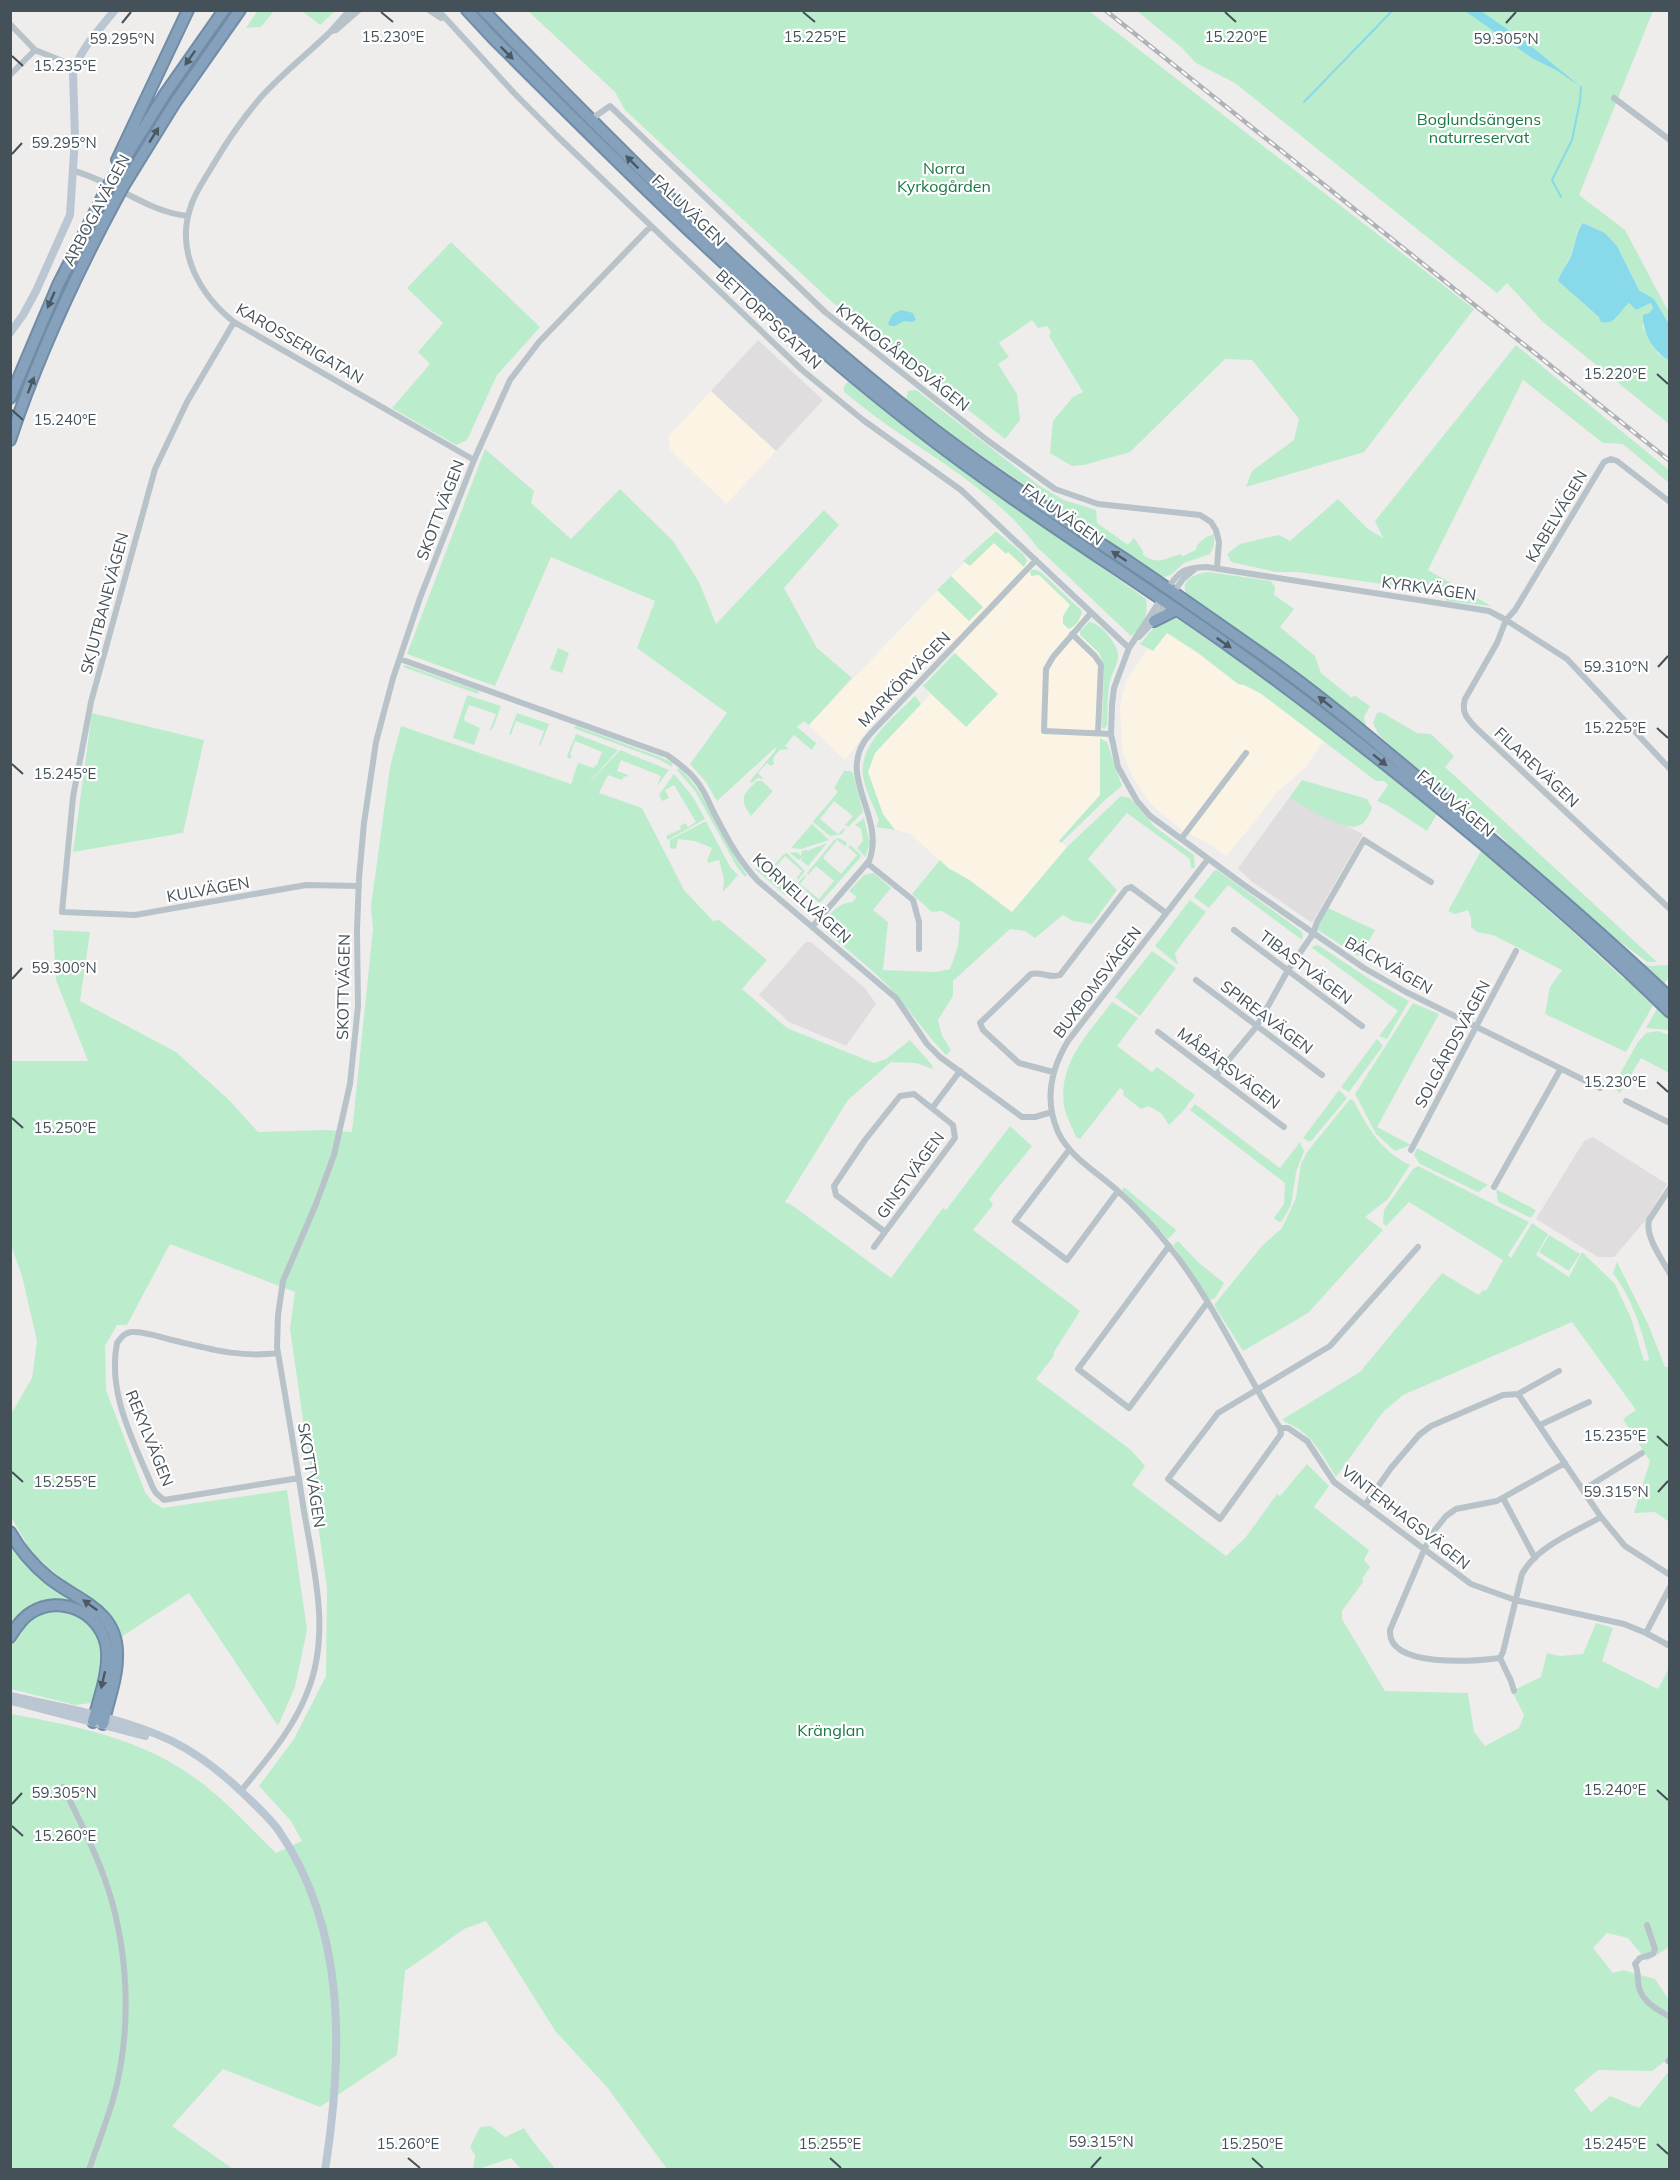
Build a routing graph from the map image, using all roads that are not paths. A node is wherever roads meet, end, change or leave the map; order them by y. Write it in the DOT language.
graph roads {
  1 [pos="188,10"];
  2 [pos="224,10"];
  3 [pos="240,10"];
  4 [pos="350,10"];
  5 [pos="359,10"];
  6 [pos="429,10"];
  7 [pos="438,10"];
  8 [pos="467,10"];
  9 [pos="485,10"];
  10 [pos="113,11"];
  11 [pos="449,23"];
  12 [pos="10,24"];
  13 [pos="331,31"];
  14 [pos="35,50"];
  15 [pos="75,66"];
  16 [pos="10,75"];
  17 [pos="1614,98"];
  18 [pos="590,120"];
  19 [pos="1670,140"];
  20 [pos="74,171"];
  21 [pos="112,179"];
  22 [pos="675,211"];
  23 [pos="188,216"];
  24 [pos="651,226"];
  25 [pos="234,322"];
  26 [pos="10,333"];
  27 [pos="10,398"];
  28 [pos="10,440"];
  29 [pos="474,459"];
  30 [pos="1670,502"];
  31 [pos="1036,560"];
  32 [pos="1217,567"];
  33 [pos="1170,591"];
  34 [pos="1168,604"];
  35 [pos="1091,613"];
  36 [pos="1506,620"];
  37 [pos="1154,621"];
  38 [pos="1072,634"];
  39 [pos="1134,641"];
  40 [pos="1129,648"];
  41 [pos="400,659"];
  42 [pos="1098,733"];
  43 [pos="1111,734"];
  44 [pos="1246,753"];
  45 [pos="1670,770"];
  46 [pos="1180,839"];
  47 [pos="1208,859"];
  48 [pos="867,863"];
  49 [pos="1431,882"];
  50 [pos="359,886"];
  51 [pos="1670,909"];
  52 [pos="62,912"];
  53 [pos="1166,913"];
  54 [pos="812,927"];
  55 [pos="1234,930"];
  56 [pos="1313,934"];
  57 [pos="919,949"];
  58 [pos="1516,951"];
  59 [pos="1288,970"];
  60 [pos="1196,980"];
  61 [pos="1654,991"];
  62 [pos="1669,1004"];
  63 [pos="1257,1026"];
  64 [pos="1362,1026"];
  65 [pos="1476,1028"];
  66 [pos="1158,1032"];
  67 [pos="1560,1070"];
  68 [pos="960,1071"];
  69 [pos="1053,1072"];
  70 [pos="1216,1075"];
  71 [pos="1322,1075"];
  72 [pos="1600,1088"];
  73 [pos="1626,1101"];
  74 [pos="933,1107"];
  75 [pos="1052,1112"];
  76 [pos="1670,1123"];
  77 [pos="1284,1127"];
  78 [pos="1069,1150"];
  79 [pos="1411,1150"];
  80 [pos="1494,1187"];
  81 [pos="1670,1188"];
  82 [pos="1118,1191"];
  83 [pos="885,1232"];
  84 [pos="1169,1246"];
  85 [pos="874,1247"];
  86 [pos="1418,1247"];
  87 [pos="1670,1274"];
  88 [pos="1207,1303"];
  89 [pos="278,1353"];
  90 [pos="1559,1371"];
  91 [pos="1257,1389"];
  92 [pos="1518,1394"];
  93 [pos="1589,1402"];
  94 [pos="1540,1425"];
  95 [pos="1280,1428"];
  96 [pos="1642,1453"];
  97 [pos="1565,1463"];
  98 [pos="299,1478"];
  99 [pos="1583,1490"];
  100 [pos="1503,1498"];
  101 [pos="1365,1505"];
  102 [pos="1601,1517"];
  103 [pos="10,1532"];
  104 [pos="1424,1551"];
  105 [pos="1535,1558"];
  106 [pos="1670,1575"];
  107 [pos="1670,1587"];
  108 [pos="1515,1600"];
  109 [pos="1646,1633"];
  110 [pos="10,1637"];
  111 [pos="1670,1646"];
  112 [pos="1500,1658"];
  113 [pos="1514,1691"];
  114 [pos="10,1696"];
  115 [pos="10,1701"];
  116 [pos="99,1720"];
  117 [pos="63,1786"];
  118 [pos="241,1791"];
  119 [pos="1647,1925"];
  120 [pos="1670,2017"];
  121 [pos="89,2169"];
  122 [pos="325,2169"];
  1 -- 21 [label="highway"];
  2 -- 21 [label="highway, ARBOGAVÄGEN, one-way"];
  28 -- 3 [label="highway, ARBOGAVÄGEN, one-way, bridge"];
  4 -- 13 [label="street, KAROSSERIGATAN"];
  5 -- 13 [label="street, KAROSSERIGATAN"];
  6 -- 11 [label="street, BETTORPSGATAN"];
  7 -- 11 [label="street, BETTORPSGATAN"];
  8 -- 22 [label="highway, FALUVÄGEN, one-way"];
  9 -- 18 [label="highway, FALUVÄGEN"];
  10 -- 15 [label="main road"];
  11 -- 24 [label="street, BETTORPSGATAN"];
  12 -- 14 [label="street"];
  13 -- 23 [label="street, KAROSSERIGATAN"];
  14 -- 15 [label="street"];
  14 -- 16 [label="street"];
  15 -- 20 [label="main road"];
  17 -- 19 [label="street"];
  22 -- 18 [label="highway, FALUVÄGEN, one-way"];
  18 -- 32 [label="street, KYRKOGÅRDSVÄGEN"];
  20 -- 23 [label="street"];
  20 -- 26 [label="main road"];
  21 -- 27 [label="highway, ARBOGAVÄGEN, one-way, bridge"];
  33 -- 22 [label="highway, FALUVÄGEN, one-way"];
  22 -- 34 [label="highway, FALUVÄGEN"];
  23 -- 25 [label="street, KAROSSERIGATAN"];
  24 -- 29 [label="street, SKOTTVÄGEN"];
  24 -- 31 [label="street, BETTORPSGATAN"];
  25 -- 29 [label="street, KAROSSERIGATAN"];
  25 -- 52 [label="street, SKJUTBANEVÄGEN"];
  29 -- 41 [label="street, SKOTTVÄGEN"];
  30 -- 36 [label="street, KABELVÄGEN"];
  31 -- 35 [label="street, BETTORPSGATAN"];
  31 -- 48 [label="street, MARKÖRVÄGEN"];
  32 -- 33 [label="street, KYRKVÄGEN"];
  32 -- 36 [label="street, KYRKVÄGEN"];
  33 -- 34 [label="highway"];
  61 -- 33 [label="highway, FALUVÄGEN, one-way"];
  34 -- 37 [label="highway"];
  34 -- 39 [label="street, BÄCKVÄGEN"];
  34 -- 61 [label="highway, FALUVÄGEN, one-way"];
  35 -- 38 [label="street"];
  35 -- 40 [label="street, BETTORPSGATAN"];
  36 -- 45 [label="street, KYRKVÄGEN"];
  36 -- 51 [label="street, FILAREVÄGEN"];
  37 -- 39 [label="street, BÄCKVÄGEN"];
  38 -- 42 [label="street"];
  38 -- 42 [label="street"];
  39 -- 40 [label="street, BÄCKVÄGEN"];
  40 -- 43 [label="street, BÄCKVÄGEN"];
  41 -- 50 [label="street, SKOTTVÄGEN"];
  41 -- 54 [label="street, KORNELLVÄGEN"];
  42 -- 43 [label="street"];
  43 -- 46 [label="street, BÄCKVÄGEN"];
  44 -- 46 [label="street"];
  46 -- 47 [label="street, BÄCKVÄGEN"];
  47 -- 53 [label="street, BUXBOMSVÄGEN"];
  47 -- 56 [label="street, BÄCKVÄGEN"];
  48 -- 54 [label="street, MARKÖRVÄGEN"];
  48 -- 57 [label="street"];
  49 -- 56 [label="street"];
  50 -- 52 [label="street, KULVÄGEN"];
  50 -- 89 [label="street, SKOTTVÄGEN"];
  53 -- 69 [label="street, BUXBOMSVÄGEN"];
  53 -- 69 [label="street"];
  54 -- 68 [label="street, KORNELLVÄGEN"];
  55 -- 59 [label="street, TIBASTVÄGEN"];
  56 -- 59 [label="street"];
  56 -- 65 [label="street, BÄCKVÄGEN"];
  58 -- 65 [label="street, SOLGÅRDSVÄGEN"];
  59 -- 63 [label="street"];
  59 -- 64 [label="street, TIBASTVÄGEN"];
  60 -- 63 [label="street, SPIREAVÄGEN"];
  61 -- 62 [label="highway, FALUVÄGEN"];
  63 -- 70 [label="street"];
  63 -- 71 [label="street, SPIREAVÄGEN"];
  65 -- 67 [label="street, BÄCKVÄGEN"];
  65 -- 79 [label="street, SOLGÅRDSVÄGEN"];
  66 -- 70 [label="street, MÅBÄRSVÄGEN"];
  67 -- 72 [label="street, BÄCKVÄGEN"];
  67 -- 80 [label="street"];
  68 -- 74 [label="street, GINSTVÄGEN"];
  68 -- 75 [label="street, KORNELLVÄGEN"];
  69 -- 75 [label="street, BUXBOMSVÄGEN"];
  70 -- 77 [label="street, MÅBÄRSVÄGEN"];
  73 -- 76 [label="street"];
  74 -- 83 [label="street, GINSTVÄGEN"];
  74 -- 83 [label="street, GINSTVÄGEN"];
  75 -- 78 [label="street, BUXBOMSVÄGEN"];
  78 -- 82 [label="street, BUXBOMSVÄGEN"];
  78 -- 82 [label="street"];
  81 -- 87 [label="street"];
  82 -- 84 [label="street, BUXBOMSVÄGEN"];
  83 -- 85 [label="street, GINSTVÄGEN"];
  84 -- 88 [label="street, BUXBOMSVÄGEN"];
  84 -- 88 [label="street"];
  86 -- 91 [label="street"];
  88 -- 91 [label="street, BUXBOMSVÄGEN"];
  89 -- 98 [label="street, SKOTTVÄGEN"];
  89 -- 98 [label="street, REKYLVÄGEN"];
  90 -- 92 [label="street"];
  91 -- 95 [label="street, BUXBOMSVÄGEN"];
  91 -- 95 [label="street"];
  92 -- 94 [label="street"];
  92 -- 101 [label="street"];
  93 -- 94 [label="street"];
  94 -- 97 [label="street"];
  95 -- 101 [label="street, VINTERHAGSVÄGEN"];
  96 -- 99 [label="street"];
  97 -- 99 [label="street"];
  97 -- 100 [label="street"];
  98 -- 118 [label="street, SKOTTVÄGEN"];
  99 -- 102 [label="street"];
  100 -- 104 [label="street"];
  100 -- 105 [label="street"];
  101 -- 104 [label="street, VINTERHAGSVÄGEN"];
  102 -- 105 [label="street"];
  102 -- 106 [label="street"];
  116 -- 103 [label="highway, one-way"];
  104 -- 108 [label="street, VINTERHAGSVÄGEN"];
  104 -- 112 [label="street"];
  105 -- 108 [label="street"];
  107 -- 109 [label="street"];
  108 -- 109 [label="street, VINTERHAGSVÄGEN"];
  108 -- 112 [label="street"];
  109 -- 111 [label="street, VINTERHAGSVÄGEN"];
  110 -- 116 [label="highway, one-way"];
  112 -- 113 [label="street"];
  114 -- 116 [label="main road"];
  115 -- 116 [label="main road"];
  116 -- 118 [label="main road"];
  117 -- 121 [label="street"];
  118 -- 122 [label="main road"];
  119 -- 120 [label="street"];
}
